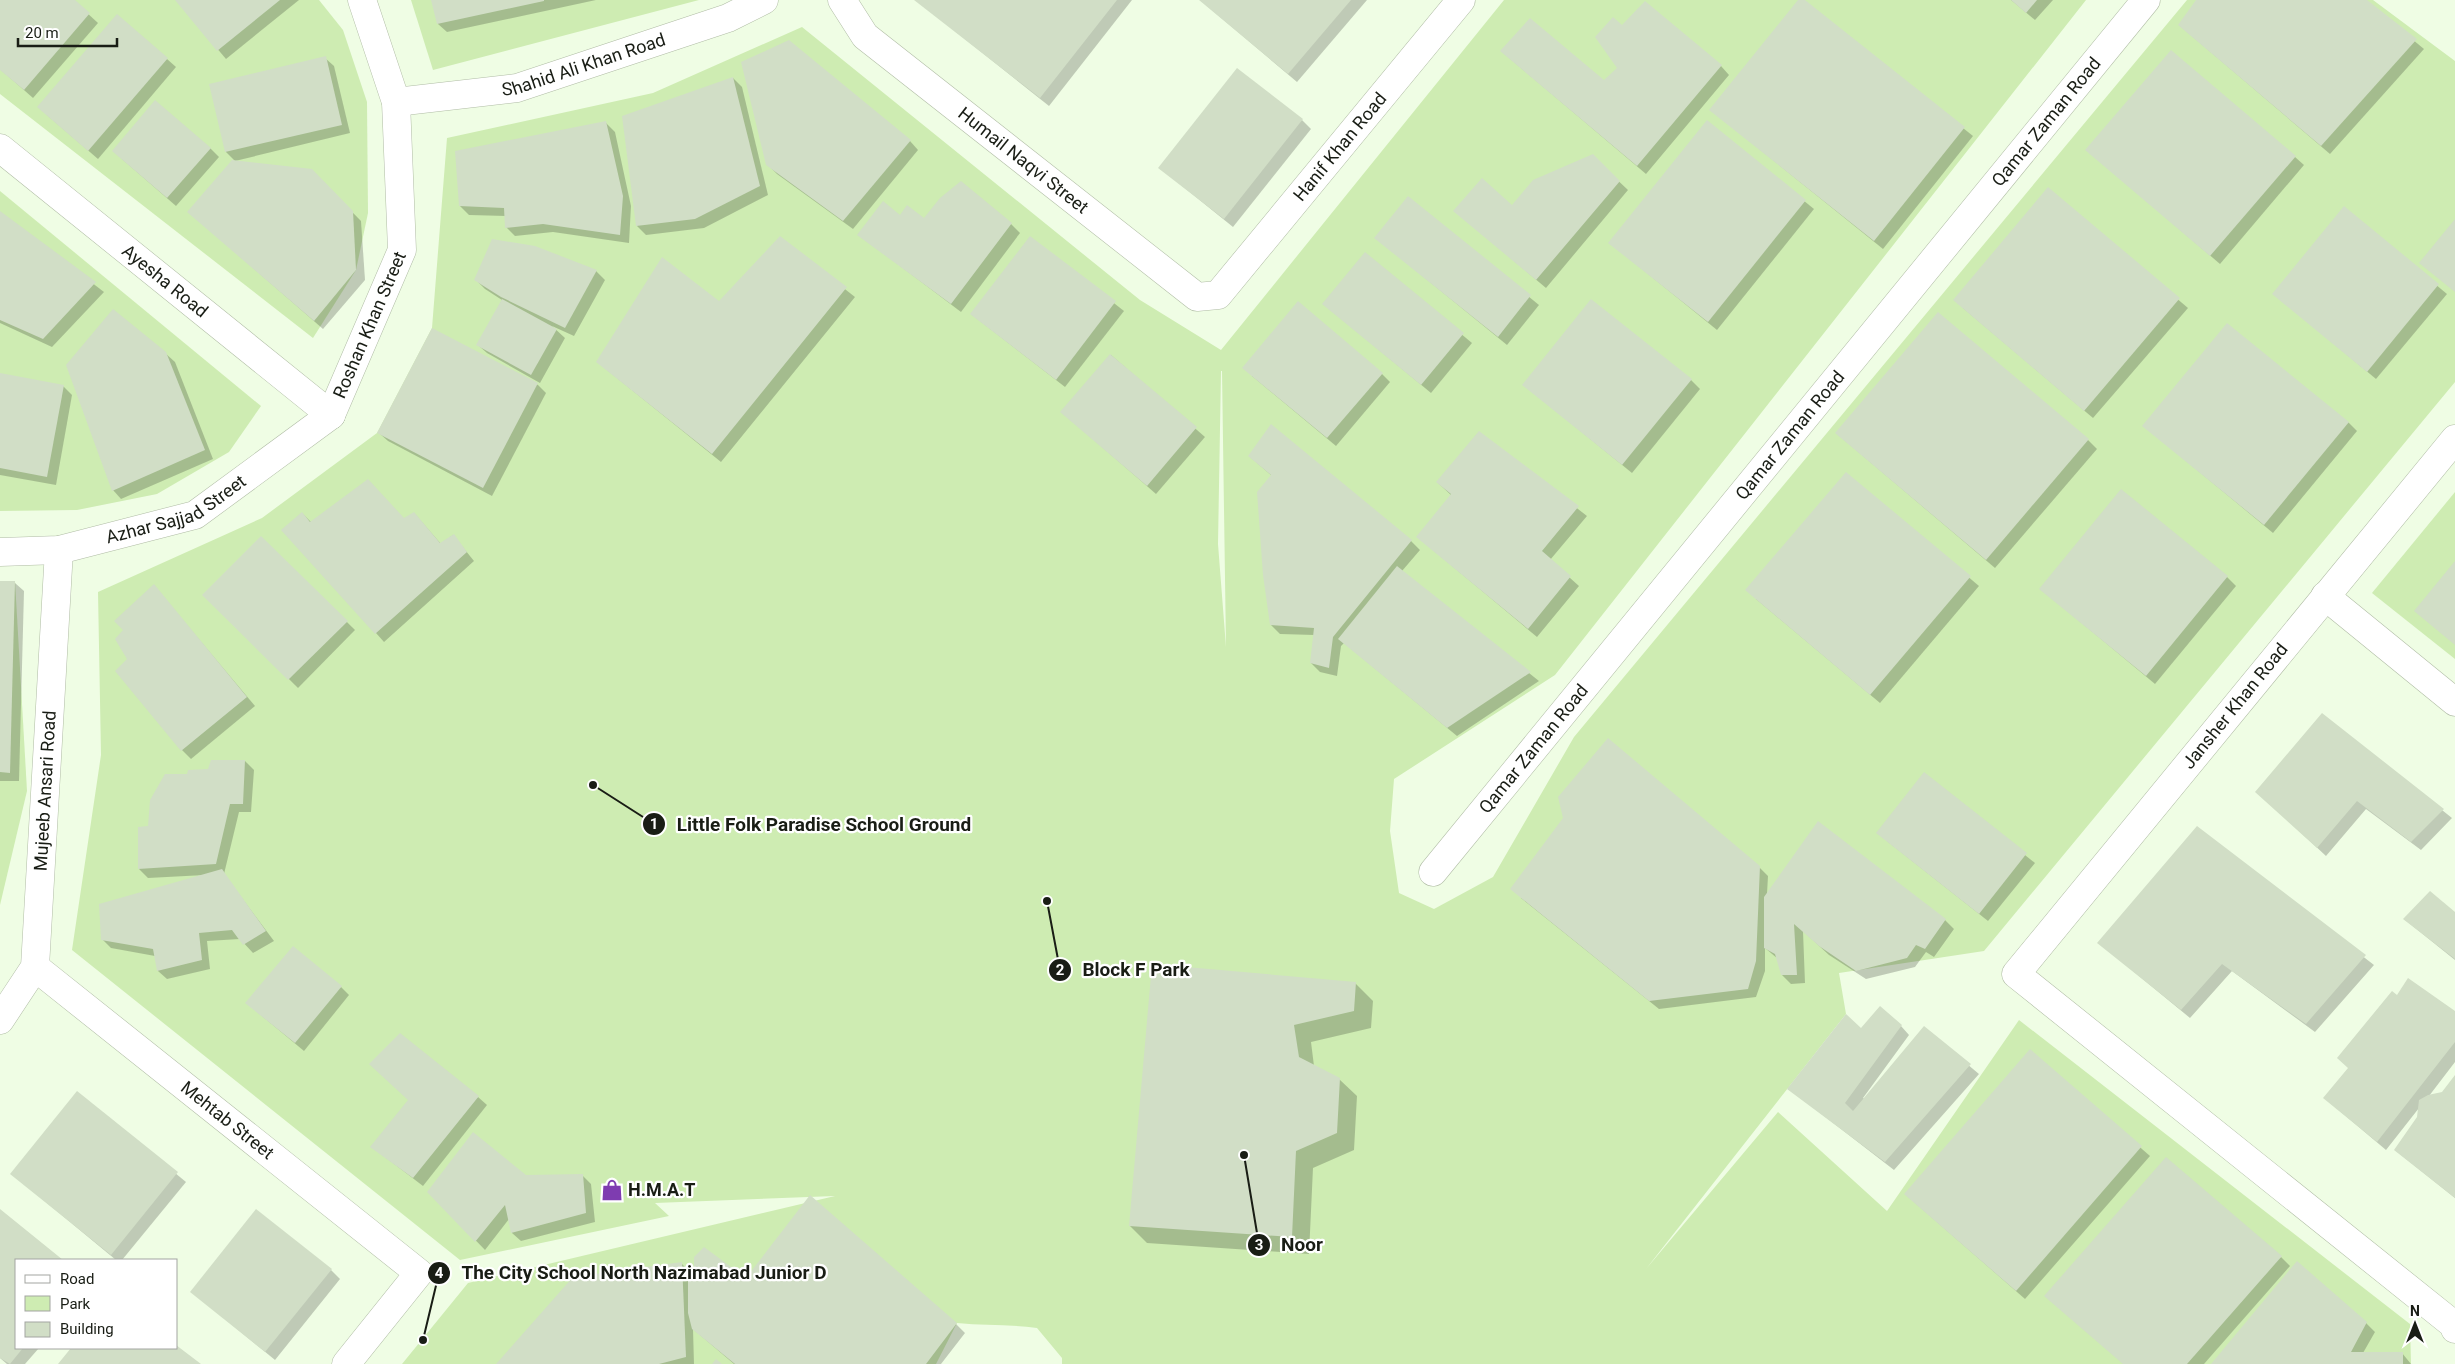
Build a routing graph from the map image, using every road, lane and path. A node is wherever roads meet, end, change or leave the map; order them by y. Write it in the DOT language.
graph roads {
  1 [pos="362,0"];
  2 [pos="764,0"];
  3 [pos="842,0"];
  4 [pos="1461,0"];
  5 [pos="2146,0"];
  6 [pos="396,102"];
  7 [pos="0,148"];
  8 [pos="1218,295"];
  9 [pos="331,415"];
  10 [pos="2455,439"];
  11 [pos="59,550"];
  12 [pos="0,552"];
  13 [pos="2325,596"];
  14 [pos="2455,702"];
  15 [pos="1433,872"];
  16 [pos="35,967"];
  17 [pos="0,1020"];
  18 [pos="2455,1329"];
  19 [pos="346,1364"];
  1 -- 6 [label="street, Roshan Khan Street"];
  2 -- 6 [label="street, Shahid Ali Khan Road"];
  3 -- 8 [label="street, Humail Naqvi Street"];
  4 -- 8 [label="street, Hanif Khan Road"];
  5 -- 15 [label="street, Qamar Zaman Road"];
  6 -- 9 [label="street, Roshan Khan Street"];
  7 -- 9 [label="street, Ayesha Road"];
  9 -- 11 [label="street, Azhar Sajjad Street"];
  10 -- 13 [label="street, Jansher Khan Road"];
  11 -- 12 [label="street, Azhar Sajjad Street"];
  11 -- 16 [label="street, Mujeeb Ansari Road"];
  13 -- 14 [label="street"];
  13 -- 18 [label="street, Jansher Khan Road"];
  16 -- 17 [label="street"];
  16 -- 19 [label="street, Mehtab Street"];
}
